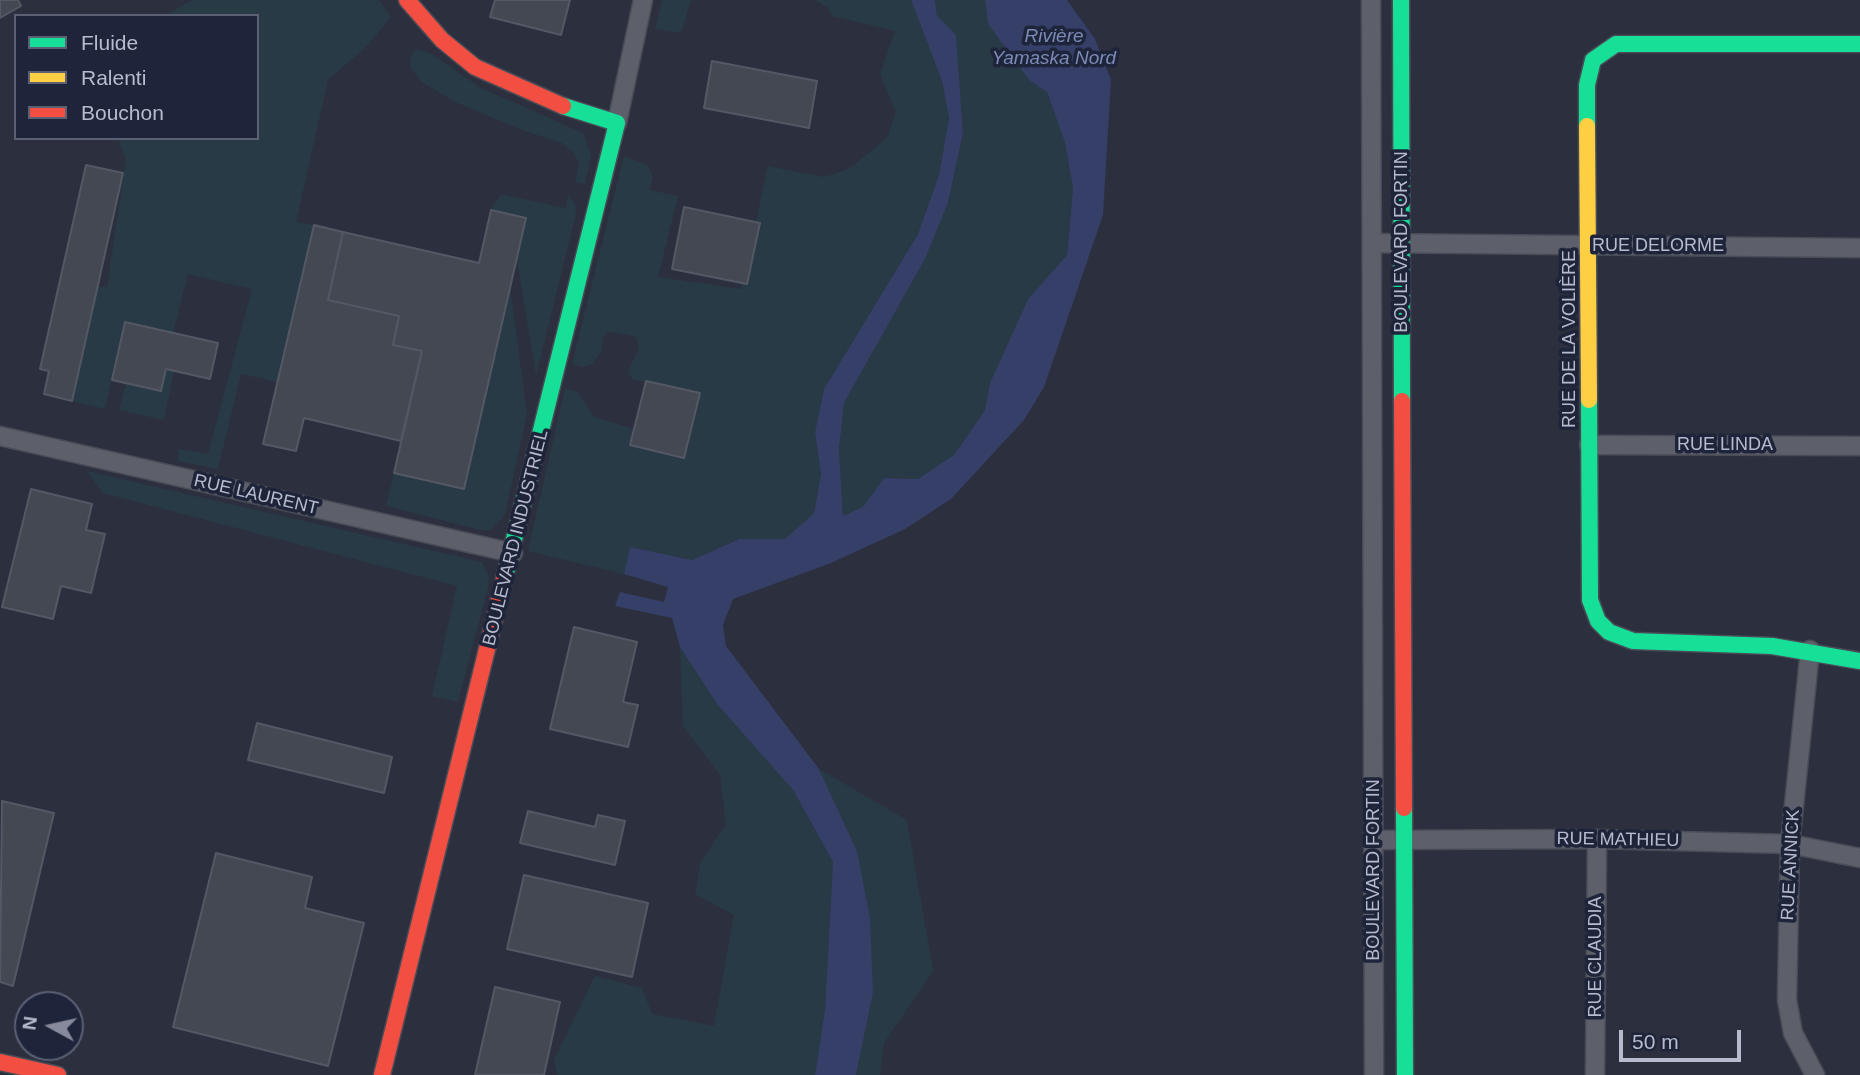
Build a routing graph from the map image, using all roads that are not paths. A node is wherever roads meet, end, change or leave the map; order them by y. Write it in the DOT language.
graph roads {
  1 [pos="407,0"];
  2 [pos="643,0"];
  3 [pos="1371,0"];
  4 [pos="1401,9"];
  5 [pos="1371,19"];
  6 [pos="1860,44"];
  7 [pos="617,123"];
  8 [pos="1372,243"];
  9 [pos="1402,244"];
  10 [pos="1589,246"];
  11 [pos="1860,248"];
  12 [pos="0,436"];
  13 [pos="1589,444"];
  14 [pos="1860,446"];
  15 [pos="1372,465"];
  16 [pos="1403,466"];
  17 [pos="513,553"];
  18 [pos="1810,650"];
  19 [pos="1860,660"];
  20 [pos="1373,671"];
  21 [pos="1404,671"];
  22 [pos="1597,839"];
  23 [pos="1374,840"];
  24 [pos="1404,840"];
  25 [pos="1790,844"];
  26 [pos="1860,858"];
  27 [pos="0,1062"];
  28 [pos="1405,1072"];
  29 [pos="1374,1073"];
  30 [pos="58,1075"];
  31 [pos="382,1075"];
  32 [pos="1595,1075"];
  33 [pos="1815,1075"];
  1 -- 7 [label="street"];
  2 -- 7 [label="street, BOULEVARD INDUSTRIEL"];
  3 -- 5 [label="street, BOULEVARD FORTIN"];
  4 -- 5 [label="street, BOULEVARD FORTIN"];
  4 -- 9 [label="street, BOULEVARD FORTIN"];
  5 -- 8 [label="street, BOULEVARD FORTIN"];
  6 -- 10 [label="street, RUE DE LA VOLIÈRE"];
  7 -- 17 [label="street, BOULEVARD INDUSTRIEL"];
  8 -- 9 [label="street, RUE DELORME"];
  8 -- 15 [label="street, BOULEVARD FORTIN"];
  9 -- 10 [label="street, RUE DELORME"];
  9 -- 16 [label="street, BOULEVARD FORTIN"];
  10 -- 11 [label="street, RUE DELORME"];
  10 -- 13 [label="street, RUE DE LA VOLIÈRE"];
  12 -- 17 [label="street, RUE LAURENT"];
  13 -- 14 [label="street, RUE LINDA"];
  13 -- 18 [label="street, RUE DE LA VOLIÈRE"];
  15 -- 16 [label="street"];
  15 -- 20 [label="street, BOULEVARD FORTIN"];
  16 -- 21 [label="street, BOULEVARD FORTIN"];
  17 -- 31 [label="street, BOULEVARD INDUSTRIEL"];
  18 -- 19 [label="street, RUE DE LA VOLIÈRE"];
  18 -- 25 [label="street, RUE ANNICK"];
  20 -- 21 [label="street"];
  20 -- 23 [label="street, BOULEVARD FORTIN"];
  21 -- 24 [label="street, BOULEVARD FORTIN"];
  22 -- 24 [label="street, RUE MATHIEU"];
  22 -- 25 [label="street, RUE MATHIEU"];
  22 -- 32 [label="street, RUE CLAUDIA"];
  23 -- 24 [label="street, RUE MATHIEU"];
  23 -- 29 [label="street, BOULEVARD FORTIN"];
  24 -- 28 [label="street, BOULEVARD FORTIN"];
  25 -- 26 [label="street, RUE MATHIEU"];
  25 -- 33 [label="street, RUE ANNICK"];
  27 -- 30 [label="street"];
  28 -- 29 [label="street, BOULEVARD FORTIN"];
}
